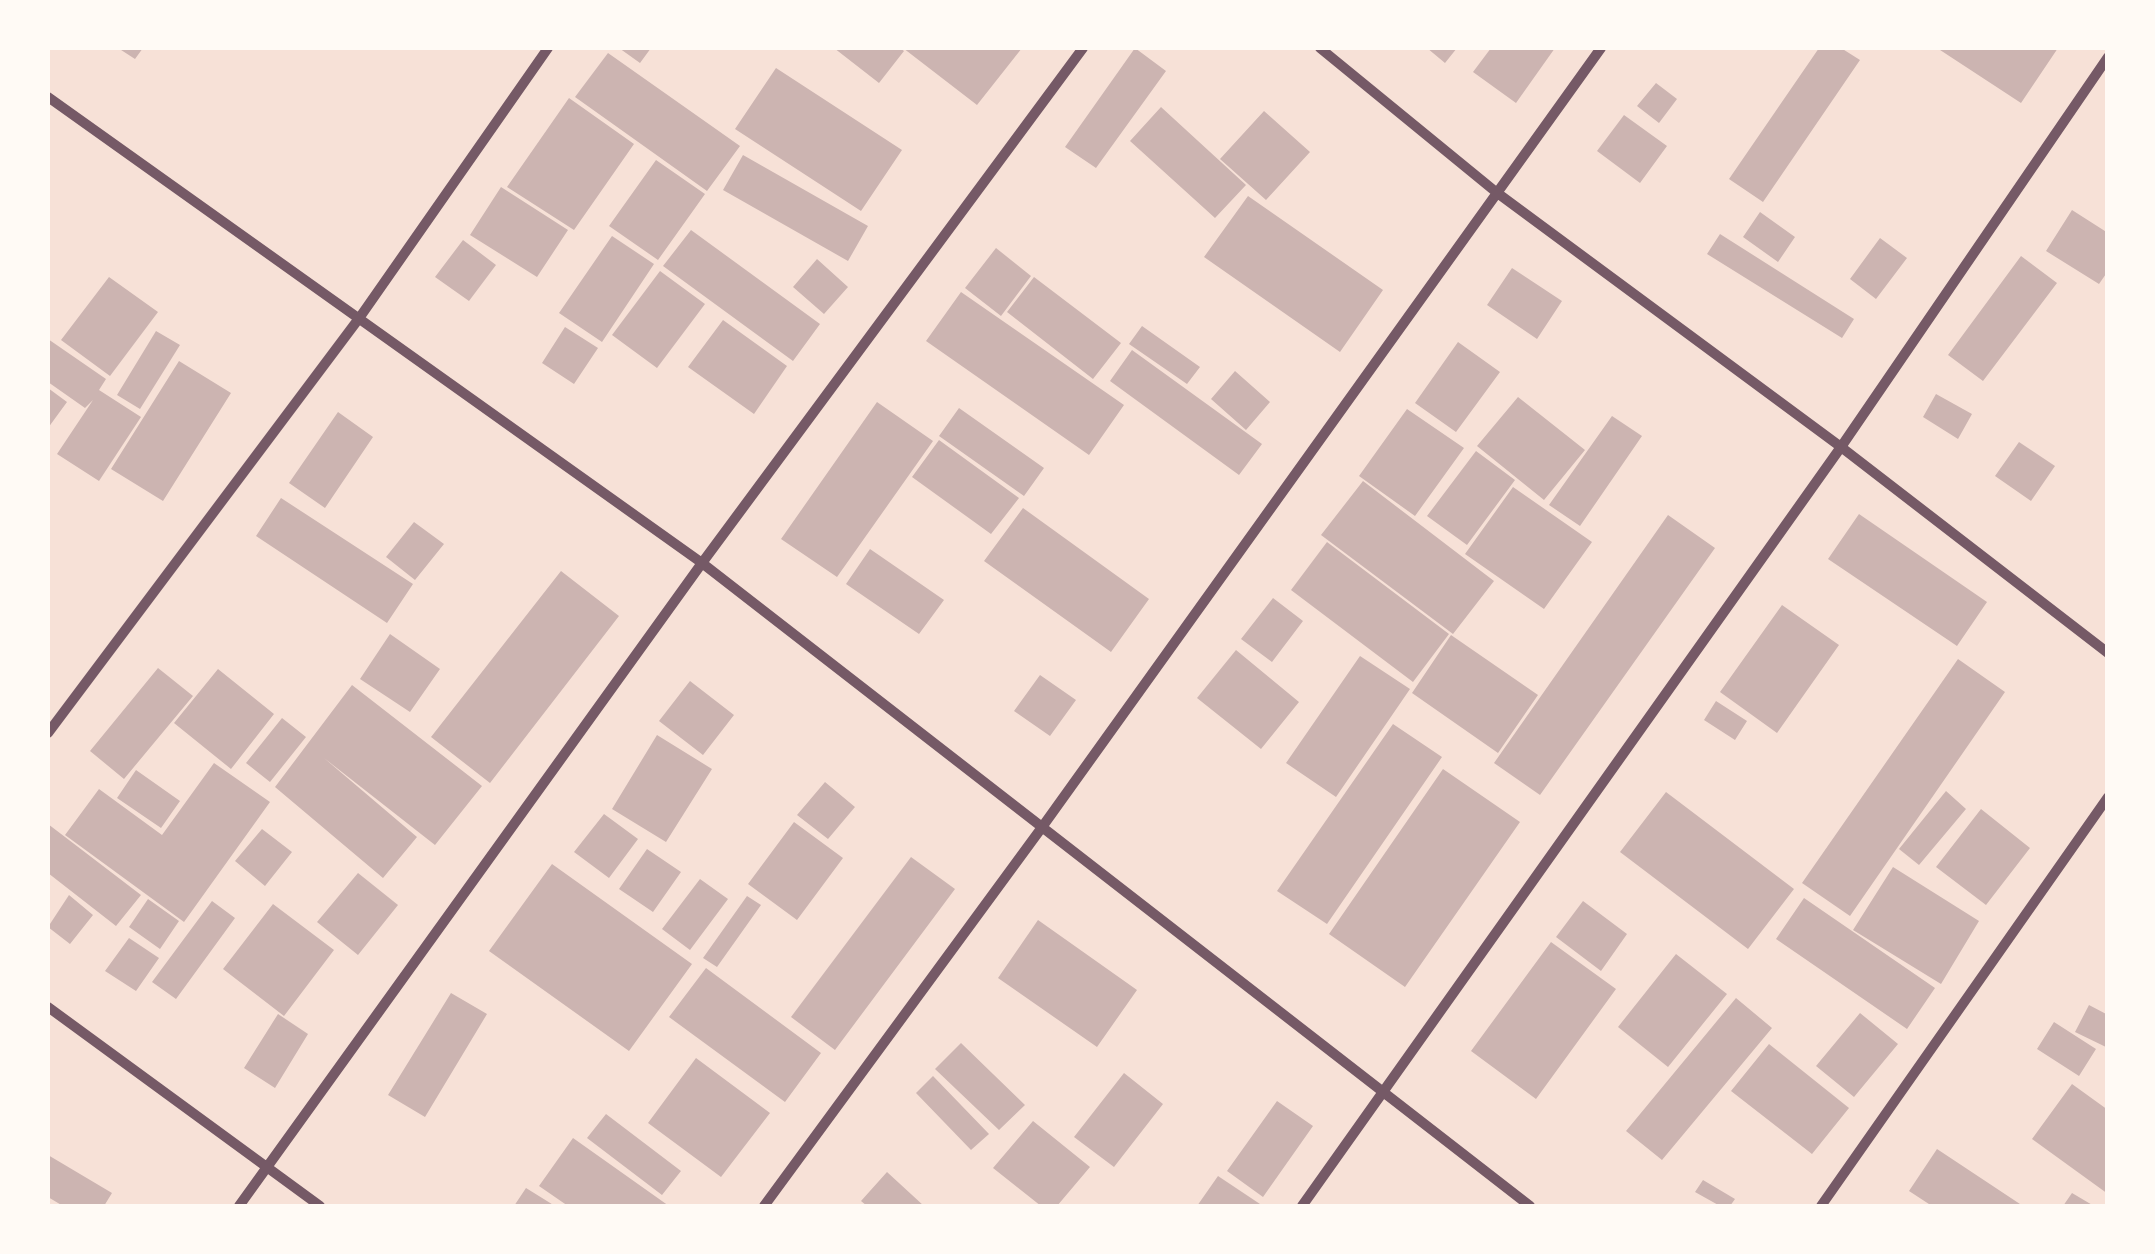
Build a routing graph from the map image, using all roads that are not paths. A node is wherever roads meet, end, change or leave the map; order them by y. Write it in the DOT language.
graph roads {
  1 [pos="548,48"];
  2 [pos="1084,48"];
  3 [pos="1320,48"];
  4 [pos="1601,48"];
  5 [pos="2108,58"];
  6 [pos="48,97"];
  7 [pos="1496,192"];
  8 [pos="360,316"];
  9 [pos="1840,447"];
  10 [pos="702,563"];
  11 [pos="2108,654"];
  12 [pos="48,732"];
  13 [pos="2108,797"];
  14 [pos="1040,830"];
  15 [pos="48,1007"];
  16 [pos="1381,1094"];
  17 [pos="269,1166"];
  18 [pos="239,1206"];
  19 [pos="320,1206"];
  20 [pos="764,1206"];
  21 [pos="1302,1206"];
  22 [pos="1530,1206"];
  23 [pos="1820,1206"];
  1 -- 8 [label="street"];
  2 -- 10 [label="street"];
  3 -- 7 [label="street"];
  4 -- 7 [label="street"];
  5 -- 9 [label="street"];
  6 -- 8 [label="street"];
  7 -- 9 [label="street"];
  7 -- 14 [label="street"];
  8 -- 10 [label="street"];
  8 -- 12 [label="street"];
  9 -- 11 [label="street"];
  9 -- 16 [label="street"];
  10 -- 14 [label="street"];
  10 -- 17 [label="street"];
  13 -- 23 [label="street"];
  14 -- 16 [label="street"];
  14 -- 20 [label="street"];
  15 -- 17 [label="street"];
  16 -- 21 [label="street"];
  16 -- 22 [label="street"];
  17 -- 18 [label="street"];
  17 -- 19 [label="street"];
}
